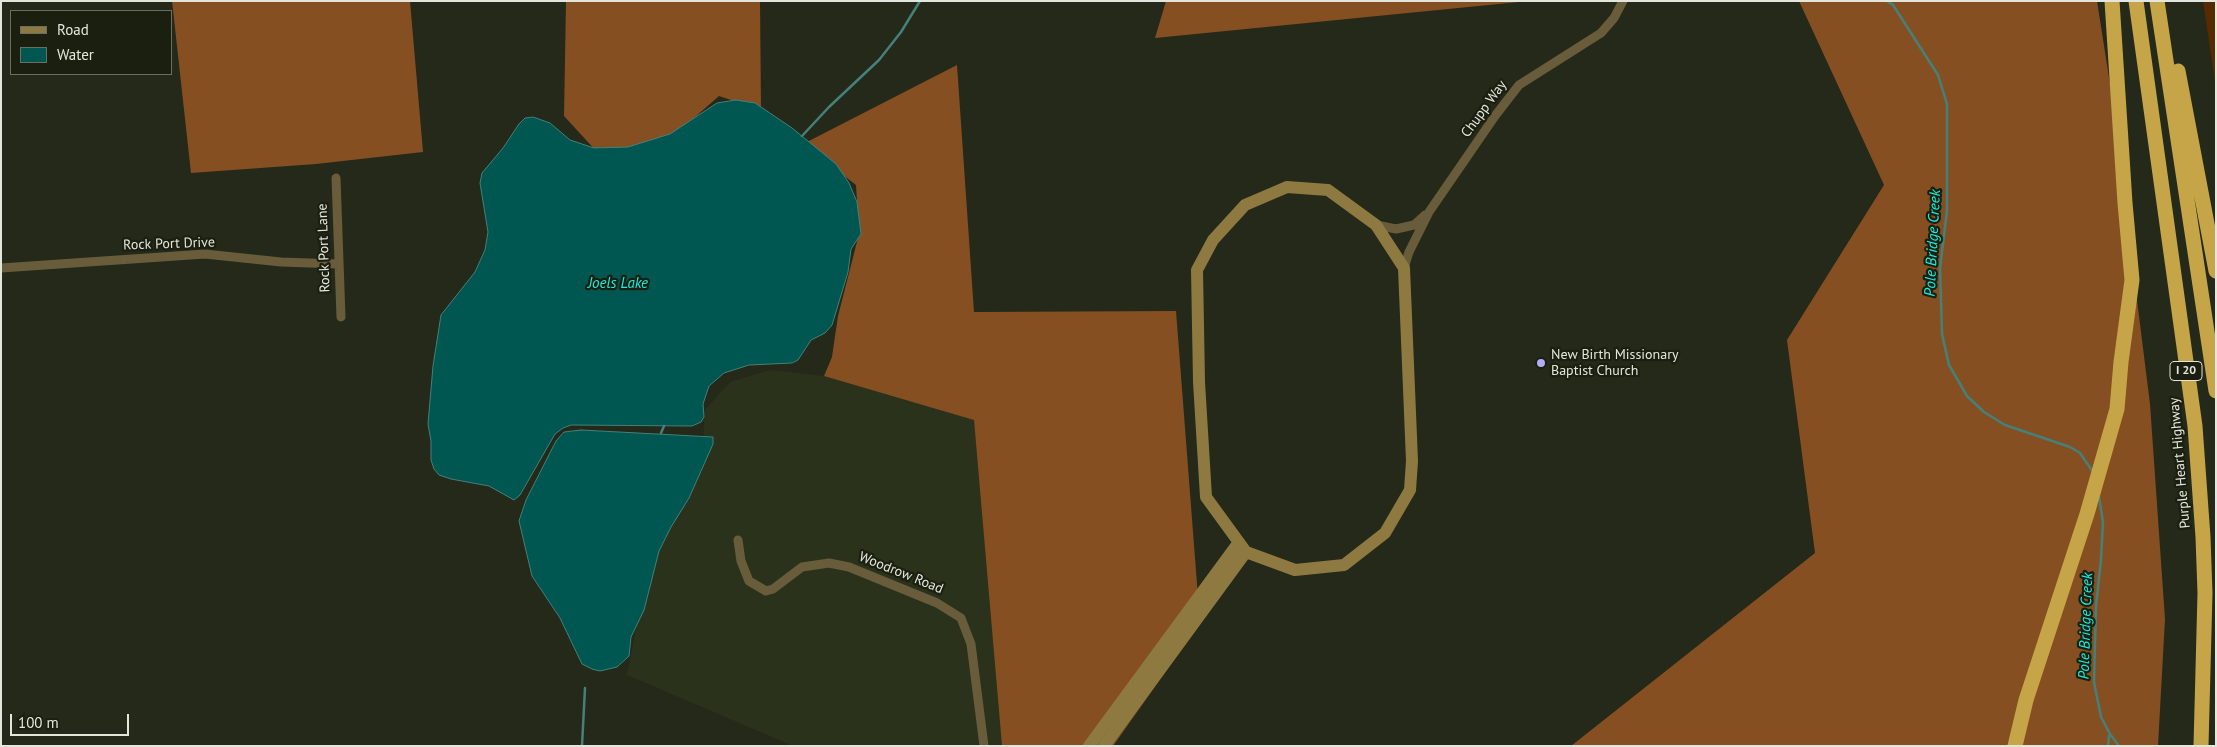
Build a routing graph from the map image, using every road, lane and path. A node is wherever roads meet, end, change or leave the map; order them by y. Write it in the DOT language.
graph roads {
  1 [pos="1623,1"];
  2 [pos="2112,1"];
  3 [pos="2136,1"];
  4 [pos="2157,1"];
  5 [pos="2164,1"];
  6 [pos="336,178"];
  7 [pos="1429,212"];
  8 [pos="1376,224"];
  9 [pos="338,264"];
  10 [pos="1,268"];
  11 [pos="1404,268"];
  12 [pos="2216,270"];
  13 [pos="341,317"];
  14 [pos="2216,390"];
  15 [pos="738,540"];
  16 [pos="1242,547"];
  17 [pos="1097,744"];
  18 [pos="2201,745"];
  19 [pos="984,746"];
  20 [pos="2015,746"];
  1 -- 7 [label="street, Chupp Way"];
  2 -- 20 [label="highway"];
  3 -- 18 [label="highway, Purple Heart Highway / I 20"];
  4 -- 14 [label="highway, I 20"];
  5 -- 12 [label="highway"];
  6 -- 9 [label="street, Rock Port Lane"];
  7 -- 8 [label="street"];
  7 -- 11 [label="street"];
  8 -- 11 [label="street"];
  8 -- 16 [label="street"];
  9 -- 10 [label="street, Rock Port Drive"];
  9 -- 13 [label="street, Rock Port Lane"];
  11 -- 16 [label="street"];
  15 -- 19 [label="street, Woodrow Road"];
  16 -- 17 [label="street"];
}
